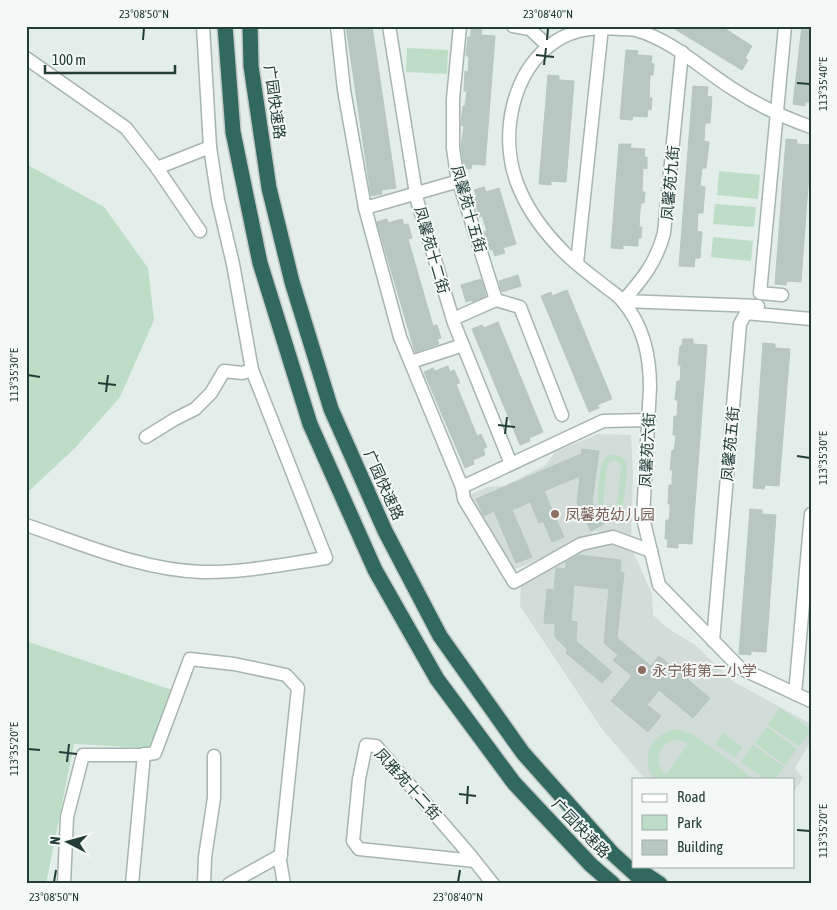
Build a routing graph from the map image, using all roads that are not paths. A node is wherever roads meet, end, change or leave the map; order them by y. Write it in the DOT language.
graph roads {
  1 [pos="203,26"];
  2 [pos="225,26"];
  3 [pos="250,26"];
  4 [pos="337,26"];
  5 [pos="389,26"];
  6 [pos="460,26"];
  7 [pos="513,26"];
  8 [pos="785,26"];
  9 [pos="602,27"];
  10 [pos="636,28"];
  11 [pos="548,46"];
  12 [pos="682,52"];
  13 [pos="26,58"];
  14 [pos="777,113"];
  15 [pos="811,126"];
  16 [pos="210,147"];
  17 [pos="157,168"];
  18 [pos="459,181"];
  19 [pos="416,193"];
  20 [pos="365,208"];
  21 [pos="200,231"];
  22 [pos="577,263"];
  23 [pos="782,295"];
  24 [pos="496,300"];
  25 [pos="623,301"];
  26 [pos="811,310"];
  27 [pos="452,319"];
  28 [pos="811,319"];
  29 [pos="463,345"];
  30 [pos="411,362"];
  31 [pos="252,370"];
  32 [pos="562,415"];
  33 [pos="649,420"];
  34 [pos="146,437"];
  35 [pos="511,464"];
  36 [pos="462,487"];
  37 [pos="811,514"];
  38 [pos="26,525"];
  39 [pos="651,551"];
  40 [pos="713,641"];
  41 [pos="795,694"];
  42 [pos="811,702"];
  43 [pos="144,754"];
  44 [pos="214,756"];
  45 [pos="612,853"];
  46 [pos="281,855"];
  47 [pos="475,861"];
  48 [pos="632,866"];
  49 [pos="635,868"];
  50 [pos="64,884"];
  51 [pos="132,884"];
  52 [pos="204,884"];
  53 [pos="228,884"];
  54 [pos="284,884"];
  55 [pos="493,884"];
  56 [pos="612,884"];
  57 [pos="646,884"];
  58 [pos="660,884"];
  1 -- 16 [label="street"];
  2 -- 56 [label="highway, 广园快速路"];
  3 -- 45 [label="highway, 广园快速路"];
  4 -- 20 [label="street"];
  5 -- 19 [label="street, 凤馨苑十二街"];
  6 -- 18 [label="street, 凤馨苑十五街"];
  7 -- 11 [label="street"];
  8 -- 14 [label="street"];
  9 -- 10 [label="street, 凤馨苑六街"];
  9 -- 11 [label="street, 凤馨苑六街"];
  9 -- 22 [label="street"];
  10 -- 12 [label="street"];
  11 -- 22 [label="street, 凤馨苑六街"];
  12 -- 14 [label="street"];
  12 -- 25 [label="street, 凤馨苑九街"];
  13 -- 17 [label="street"];
  14 -- 15 [label="street"];
  14 -- 23 [label="street"];
  16 -- 17 [label="street"];
  16 -- 31 [label="street"];
  17 -- 21 [label="street"];
  18 -- 19 [label="street"];
  18 -- 24 [label="street, 凤馨苑十五街"];
  19 -- 20 [label="street"];
  19 -- 27 [label="street, 凤馨苑十二街"];
  20 -- 30 [label="street"];
  22 -- 25 [label="street, 凤馨苑六街"];
  24 -- 27 [label="street"];
  24 -- 32 [label="street"];
  25 -- 26 [label="street"];
  25 -- 33 [label="street, 凤馨苑六街"];
  27 -- 29 [label="street, 凤馨苑十二街"];
  28 -- 40 [label="street, 凤馨苑五街"];
  29 -- 30 [label="street"];
  29 -- 35 [label="street, 凤馨苑十二街"];
  30 -- 36 [label="street"];
  31 -- 34 [label="street"];
  31 -- 38 [label="street"];
  33 -- 35 [label="street"];
  33 -- 39 [label="street, 凤馨苑六街"];
  35 -- 36 [label="street"];
  36 -- 39 [label="street"];
  37 -- 41 [label="street"];
  39 -- 40 [label="street, 凤馨苑六街"];
  40 -- 41 [label="street, 凤馨苑六街"];
  41 -- 42 [label="street, 凤馨苑六街"];
  43 -- 46 [label="street"];
  43 -- 50 [label="street"];
  43 -- 51 [label="street"];
  44 -- 52 [label="street"];
  45 -- 48 [label="highway"];
  45 -- 57 [label="highway, 广园快速路"];
  46 -- 53 [label="street"];
  46 -- 54 [label="street"];
  47 -- 47 [label="street, 凤雅苑十二街"];
  47 -- 55 [label="street, 凤雅苑十二街"];
  49 -- 58 [label="highway"];
}
